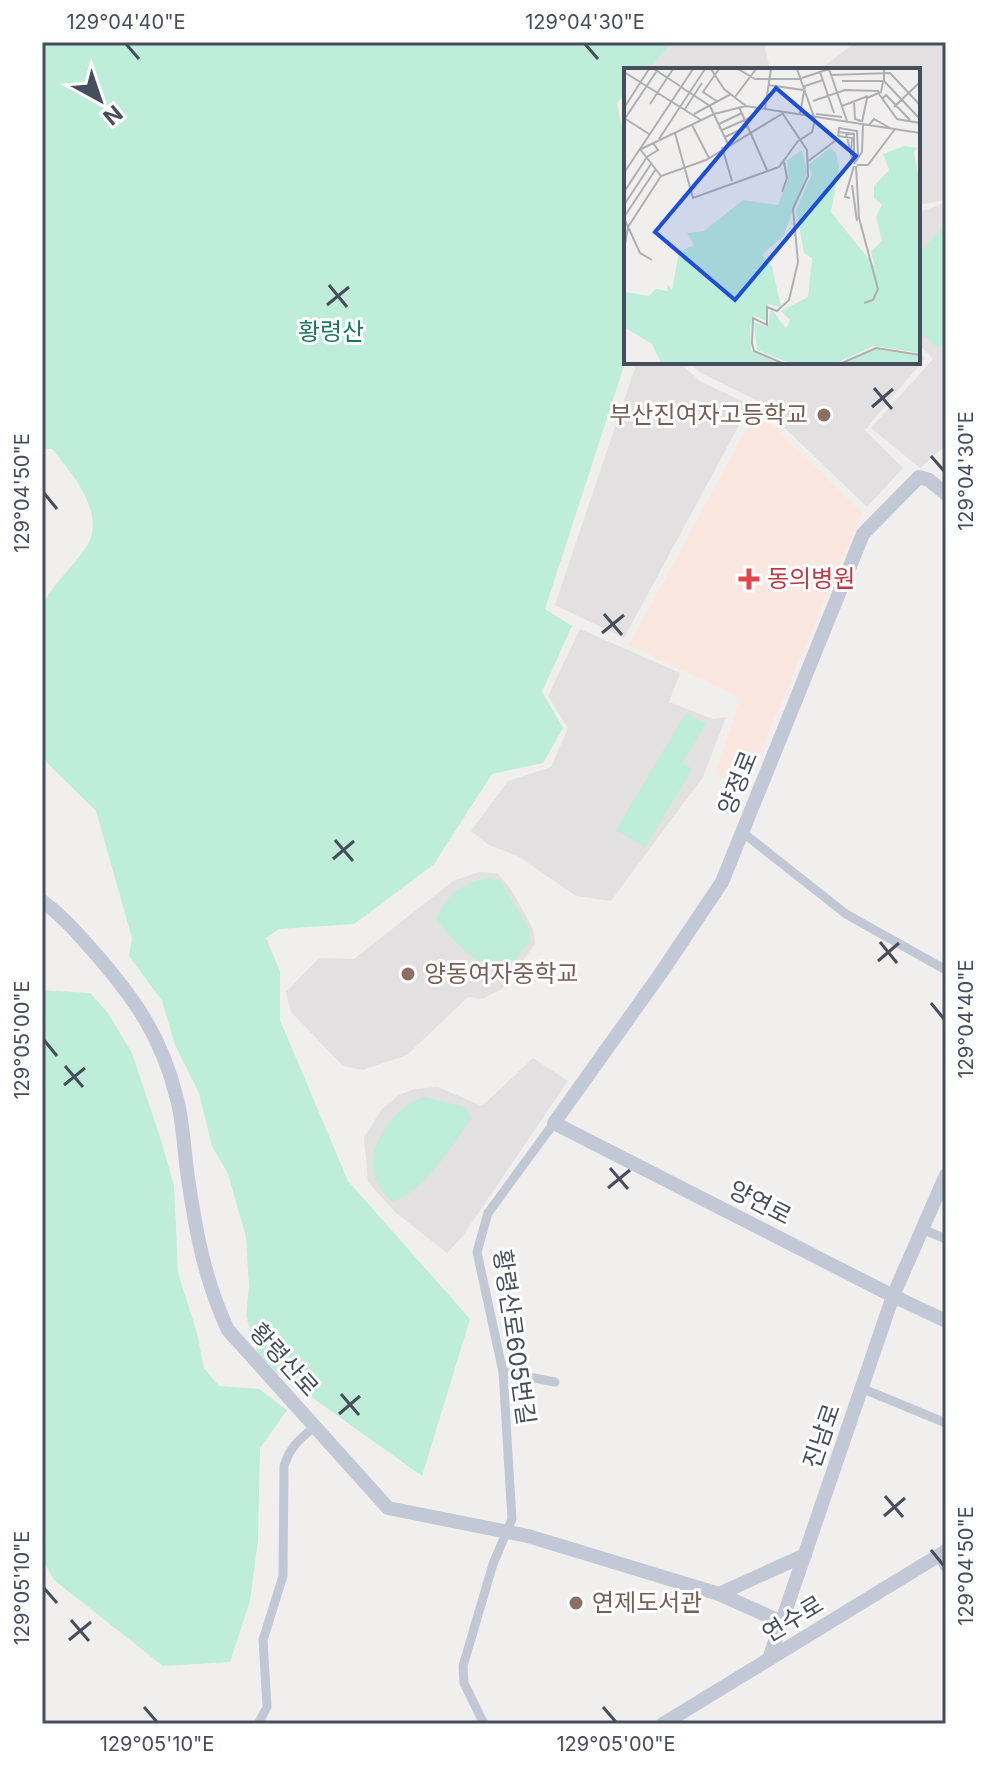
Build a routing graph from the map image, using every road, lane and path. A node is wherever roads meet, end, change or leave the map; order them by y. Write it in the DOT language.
graph roads {
  1 [pos="946,494"];
  2 [pos="742,832"];
  3 [pos="42,901"];
  4 [pos="946,970"];
  5 [pos="554,1123"];
  6 [pos="946,1175"];
  7 [pos="922,1229"];
  8 [pos="946,1239"];
  9 [pos="893,1296"];
  10 [pos="946,1321"];
  11 [pos="503,1372"];
  12 [pos="555,1382"];
  13 [pos="861,1388"];
  14 [pos="946,1423"];
  15 [pos="315,1427"];
  16 [pos="508,1531"];
  17 [pos="805,1555"];
  18 [pos="943,1559"];
  19 [pos="719,1594"];
  20 [pos="782,1622"];
  21 [pos="769,1659"];
  22 [pos="258,1724"];
  23 [pos="484,1724"];
  24 [pos="663,1724"];
  1 -- 2 [label="street, 양정로"];
  2 -- 4 [label="street"];
  2 -- 5 [label="street, 양정로"];
  3 -- 15 [label="street, 황령산로"];
  5 -- 9 [label="street, 양연로"];
  5 -- 11 [label="street, 황령산로605번길"];
  6 -- 7 [label="street, 진남로"];
  7 -- 8 [label="street"];
  7 -- 9 [label="street, 진남로"];
  9 -- 10 [label="street, 양연로"];
  9 -- 13 [label="street, 진남로"];
  11 -- 12 [label="street"];
  11 -- 16 [label="street, 황령산로605번길"];
  13 -- 14 [label="street"];
  13 -- 17 [label="street, 진남로"];
  15 -- 16 [label="street, 황령산로"];
  15 -- 22 [label="street"];
  16 -- 19 [label="street, 황령산로"];
  16 -- 23 [label="street"];
  17 -- 19 [label="street"];
  17 -- 20 [label="street, 진남로"];
  18 -- 21 [label="street, 연수로"];
  19 -- 20 [label="street, 황령산로"];
  20 -- 21 [label="street, 진남로"];
  21 -- 24 [label="street, 연수로"];
}
